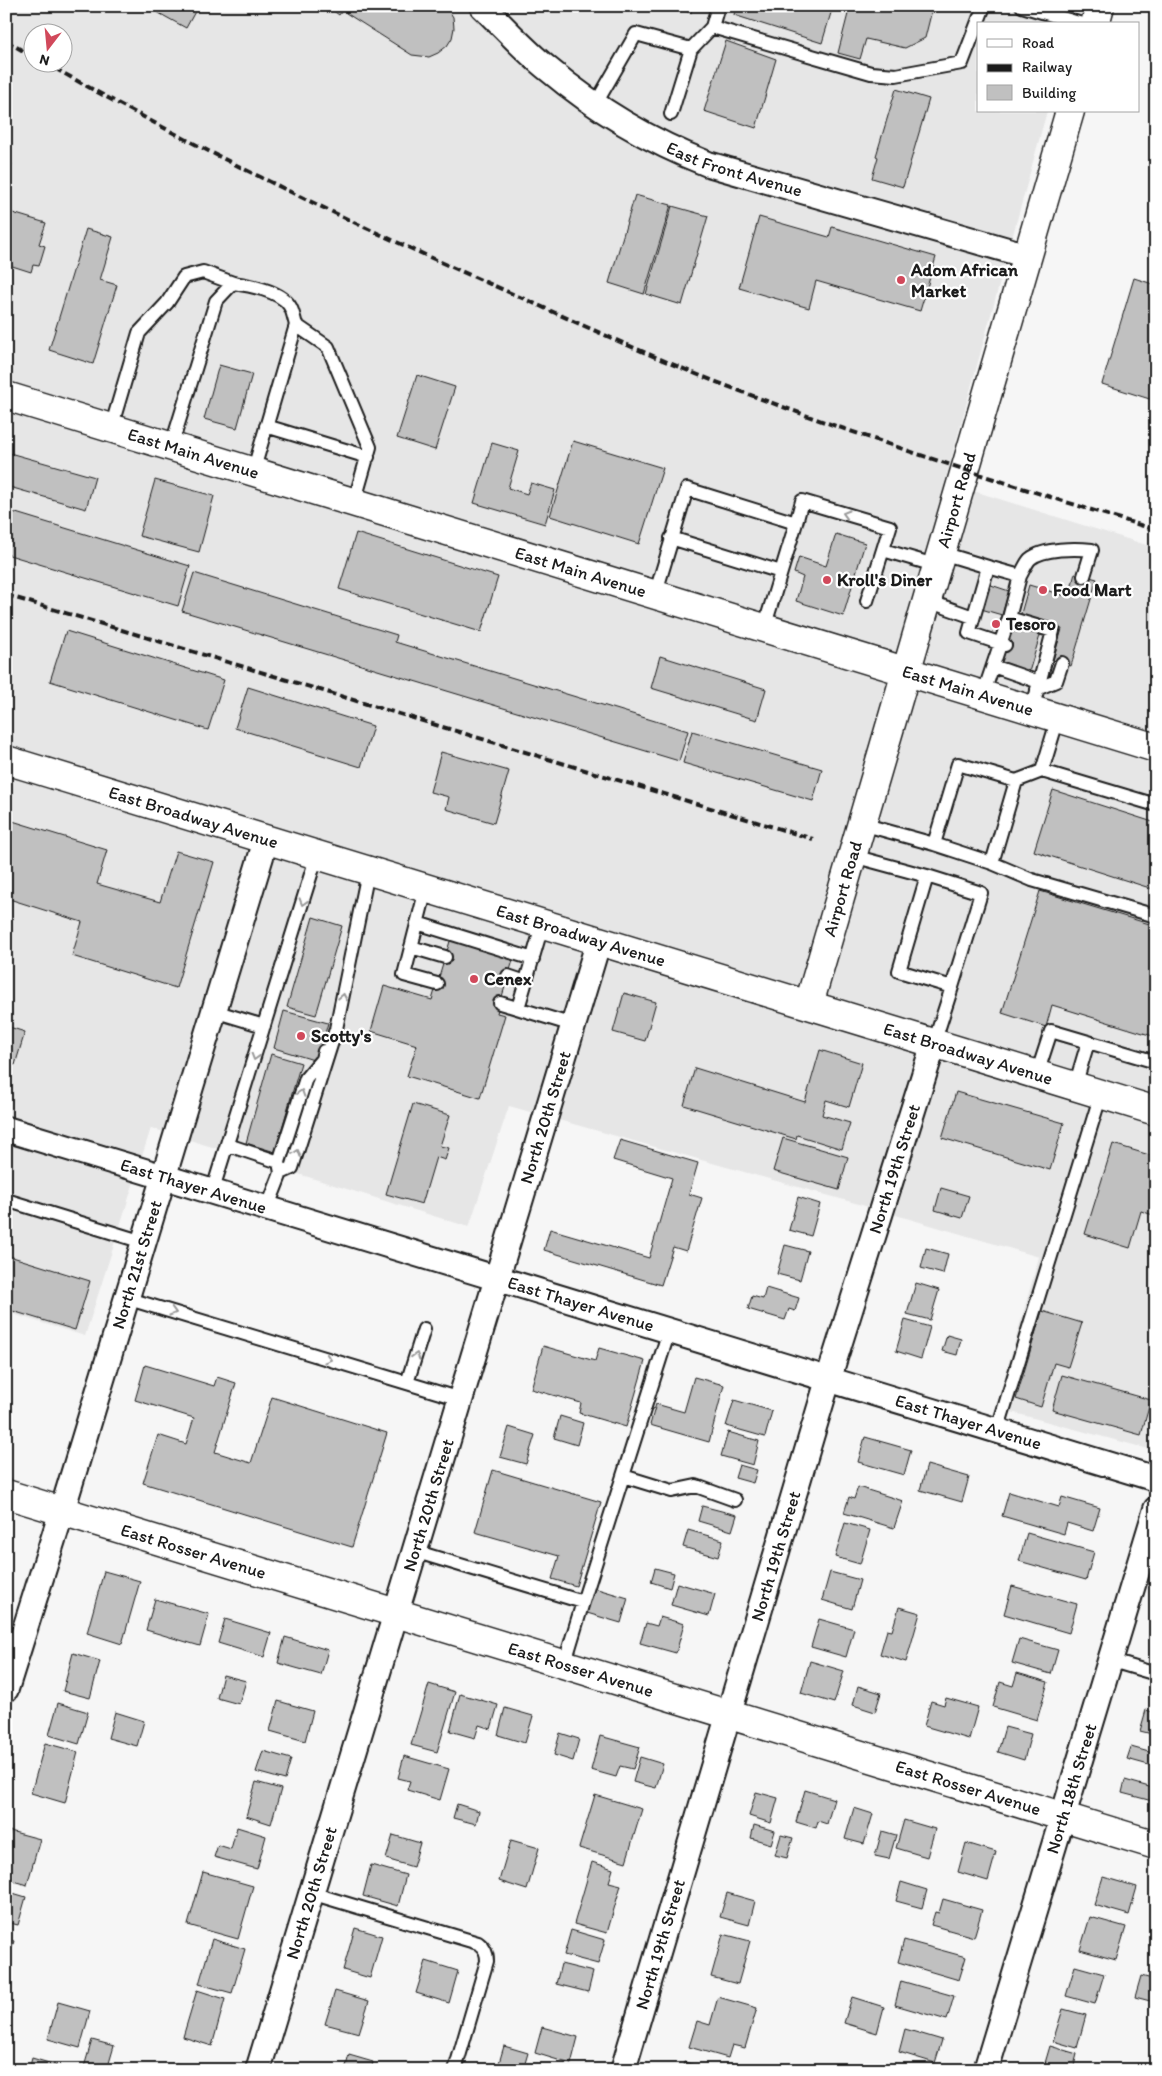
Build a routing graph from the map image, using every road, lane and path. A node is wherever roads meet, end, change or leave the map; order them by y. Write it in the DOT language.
graph roads {
  1 [pos="482,6"];
  2 [pos="718,6"];
  3 [pos="984,6"];
  4 [pos="1022,6"];
  5 [pos="1100,6"];
  6 [pos="978,22"];
  7 [pos="1075,22"];
  8 [pos="1096,22"];
  9 [pos="977,24"];
  10 [pos="712,27"];
  11 [pos="691,48"];
  12 [pos="595,105"];
  13 [pos="1070,112"];
  14 [pos="671,114"];
  15 [pos="1028,256"];
  16 [pos="233,283"];
  17 [pos="296,325"];
  18 [pos="6,396"];
  19 [pos="266,426"];
  20 [pos="111,428"];
  21 [pos="171,447"];
  22 [pos="368,457"];
  23 [pos="253,472"];
  24 [pos="354,502"];
  25 [pos="796,523"];
  26 [pos="671,538"];
  27 [pos="883,550"];
  28 [pos="940,560"];
  29 [pos="988,567"];
  30 [pos="781,572"];
  31 [pos="1020,576"];
  32 [pos="1084,576"];
  33 [pos="655,595"];
  34 [pos="867,601"];
  35 [pos="928,601"];
  36 [pos="973,617"];
  37 [pos="1009,618"];
  38 [pos="764,628"];
  39 [pos="1002,644"];
  40 [pos="1062,663"];
  41 [pos="993,666"];
  42 [pos="907,672"];
  43 [pos="1036,693"];
  44 [pos="984,695"];
  45 [pos="1058,718"];
  46 [pos="1156,748"];
  47 [pos="6,760"];
  48 [pos="1042,771"];
  49 [pos="1016,781"];
  50 [pos="1156,805"];
  51 [pos="862,824"];
  52 [pos="266,840"];
  53 [pos="934,844"];
  54 [pos="317,855"];
  55 [pos="853,856"];
  56 [pos="992,863"];
  57 [pos="368,872"];
  58 [pos="926,876"];
  59 [pos="426,890"];
  60 [pos="1156,916"];
  61 [pos="417,923"];
  62 [pos="543,923"];
  63 [pos="598,940"];
  64 [pos="411,947"];
  65 [pos="445,958"];
  66 [pos="533,959"];
  67 [pos="508,976"];
  68 [pos="526,982"];
  69 [pos="437,984"];
  70 [pos="952,987"];
  71 [pos="500,1002"];
  72 [pos="810,1004"];
  73 [pos="518,1008"];
  74 [pos="214,1011"];
  75 [pos="573,1025"];
  76 [pos="264,1026"];
  77 [pos="1088,1042"];
  78 [pos="934,1043"];
  79 [pos="1156,1062"];
  80 [pos="1037,1074"];
  81 [pos="1075,1086"];
  82 [pos="1101,1094"];
  83 [pos="1156,1111"];
  84 [pos="6,1129"];
  85 [pos="228,1145"];
  86 [pos="280,1168"];
  87 [pos="163,1177"];
  88 [pos="212,1192"];
  89 [pos="6,1200"];
  90 [pos="267,1209"];
  91 [pos="144,1242"];
  92 [pos="496,1279"];
  93 [pos="126,1298"];
  94 [pos="424,1328"];
  95 [pos="669,1331"];
  96 [pos="828,1380"];
  97 [pos="407,1383"];
  98 [pos="460,1399"];
  99 [pos="997,1431"];
  100 [pos="623,1476"];
  101 [pos="1156,1480"];
  102 [pos="6,1494"];
  103 [pos="735,1500"];
  104 [pos="1156,1509"];
  105 [pos="62,1511"];
  106 [pos="414,1551"];
  107 [pos="583,1602"];
  108 [pos="395,1613"];
  109 [pos="1109,1660"];
  110 [pos="564,1665"];
  111 [pos="1156,1674"];
  112 [pos="6,1689"];
  113 [pos="728,1715"];
  114 [pos="1062,1816"];
  115 [pos="1156,1845"];
  116 [pos="311,1893"];
  117 [pos="258,2070"];
  118 [pos="455,2070"];
  119 [pos="623,2070"];
  120 [pos="986,2070"];
  1 -- 12 [label="street, East Front Avenue"];
  2 -- 10 [label="lane"];
  3 -- 6 [label="lane"];
  4 -- 7 [label="lane"];
  5 -- 8 [label="street"];
  9 -- 10 [label="lane"];
  10 -- 11 [label="lane"];
  11 -- 12 [label="lane"];
  11 -- 14 [label="lane"];
  12 -- 15 [label="street, East Front Avenue"];
  13 -- 15 [label="street, Airport Road"];
  15 -- 28 [label="street, Airport Road"];
  16 -- 17 [label="lane"];
  16 -- 20 [label="lane"];
  16 -- 21 [label="lane"];
  17 -- 19 [label="lane"];
  17 -- 22 [label="lane"];
  18 -- 20 [label="street, East Main Avenue"];
  19 -- 22 [label="lane"];
  19 -- 23 [label="lane"];
  20 -- 21 [label="street, East Main Avenue"];
  21 -- 23 [label="street, East Main Avenue"];
  22 -- 24 [label="lane"];
  23 -- 24 [label="street, East Main Avenue"];
  24 -- 33 [label="street, East Main Avenue"];
  25 -- 26 [label="lane"];
  27 -- 25 [label="lane, one-way"];
  25 -- 30 [label="lane"];
  26 -- 30 [label="lane"];
  26 -- 33 [label="lane"];
  27 -- 28 [label="lane"];
  27 -- 34 [label="lane"];
  28 -- 29 [label="lane"];
  28 -- 35 [label="street, Airport Road"];
  29 -- 31 [label="lane"];
  29 -- 36 [label="lane"];
  30 -- 38 [label="lane"];
  31 -- 32 [label="lane"];
  31 -- 37 [label="lane"];
  33 -- 38 [label="street, East Main Avenue"];
  35 -- 36 [label="lane"];
  35 -- 42 [label="street, Airport Road"];
  36 -- 39 [label="lane"];
  37 -- 39 [label="lane"];
  37 -- 43 [label="lane"];
  38 -- 42 [label="street, East Main Avenue"];
  39 -- 41 [label="lane"];
  40 -- 43 [label="lane"];
  41 -- 43 [label="lane"];
  41 -- 44 [label="lane"];
  42 -- 44 [label="street, East Main Avenue"];
  42 -- 51 [label="street, Airport Road"];
  43 -- 44 [label="street, East Main Avenue"];
  43 -- 45 [label="street, East Main Avenue"];
  45 -- 46 [label="street, East Main Avenue"];
  45 -- 48 [label="lane"];
  47 -- 52 [label="street, East Broadway Avenue"];
  48 -- 49 [label="lane"];
  48 -- 50 [label="lane"];
  49 -- 53 [label="lane"];
  49 -- 56 [label="lane"];
  51 -- 53 [label="lane"];
  51 -- 55 [label="street, Airport Road"];
  52 -- 54 [label="street, East Broadway Avenue"];
  52 -- 74 [label="street, North 21st Street"];
  53 -- 56 [label="lane"];
  54 -- 57 [label="street, East Broadway Avenue"];
  54 -- 76 [label="lane, one-way"];
  55 -- 58 [label="lane"];
  55 -- 72 [label="street, Airport Road"];
  56 -- 60 [label="lane"];
  57 -- 59 [label="street, East Broadway Avenue"];
  86 -- 57 [label="lane, one-way"];
  58 -- 70 [label="lane"];
  58 -- 70 [label="lane"];
  59 -- 61 [label="lane"];
  59 -- 62 [label="street, East Broadway Avenue"];
  61 -- 64 [label="lane"];
  61 -- 66 [label="lane"];
  62 -- 63 [label="street, East Broadway Avenue"];
  62 -- 66 [label="lane"];
  63 -- 72 [label="street, East Broadway Avenue"];
  63 -- 75 [label="street, North 20th Street"];
  64 -- 65 [label="lane"];
  64 -- 69 [label="lane"];
  66 -- 68 [label="lane"];
  67 -- 68 [label="lane"];
  68 -- 73 [label="lane"];
  70 -- 78 [label="lane"];
  71 -- 73 [label="lane"];
  72 -- 78 [label="street, East Broadway Avenue"];
  73 -- 75 [label="lane"];
  74 -- 76 [label="lane"];
  74 -- 87 [label="street, North 21st Street"];
  75 -- 92 [label="street, North 20th Street"];
  76 -- 85 [label="lane, one-way"];
  77 -- 79 [label="lane"];
  77 -- 80 [label="lane"];
  77 -- 81 [label="lane"];
  78 -- 80 [label="street, East Broadway Avenue"];
  78 -- 96 [label="street, North 19th Street"];
  80 -- 81 [label="street, East Broadway Avenue"];
  81 -- 82 [label="street, East Broadway Avenue"];
  82 -- 83 [label="street, East Broadway Avenue"];
  82 -- 99 [label="lane"];
  84 -- 87 [label="street, East Thayer Avenue"];
  85 -- 86 [label="lane"];
  85 -- 88 [label="lane"];
  86 -- 90 [label="lane"];
  87 -- 88 [label="street, East Thayer Avenue"];
  87 -- 91 [label="street, North 21st Street"];
  88 -- 90 [label="street, East Thayer Avenue"];
  89 -- 91 [label="lane"];
  90 -- 92 [label="street, East Thayer Avenue"];
  91 -- 93 [label="street, North 21st Street"];
  92 -- 95 [label="street, East Thayer Avenue"];
  92 -- 98 [label="street, North 20th Street"];
  93 -- 97 [label="lane, one-way"];
  93 -- 105 [label="street, North 21st Street"];
  97 -- 94 [label="lane, one-way"];
  95 -- 96 [label="street, East Thayer Avenue"];
  95 -- 100 [label="lane"];
  96 -- 99 [label="street, East Thayer Avenue"];
  96 -- 113 [label="street, North 19th Street"];
  97 -- 98 [label="lane"];
  98 -- 106 [label="street, North 20th Street"];
  99 -- 101 [label="street, East Thayer Avenue"];
  100 -- 103 [label="lane"];
  100 -- 107 [label="lane"];
  102 -- 105 [label="street, East Rosser Avenue"];
  104 -- 109 [label="street, North 18th Street"];
  105 -- 108 [label="street, East Rosser Avenue"];
  105 -- 112 [label="street, North 21st Street"];
  106 -- 107 [label="lane"];
  106 -- 108 [label="street, North 20th Street"];
  107 -- 110 [label="lane"];
  108 -- 110 [label="street, East Rosser Avenue"];
  108 -- 116 [label="street, North 20th Street"];
  109 -- 111 [label="lane"];
  109 -- 114 [label="street, North 18th Street"];
  110 -- 113 [label="street, East Rosser Avenue"];
  113 -- 114 [label="street, East Rosser Avenue"];
  113 -- 119 [label="street, North 19th Street"];
  114 -- 115 [label="street, East Rosser Avenue"];
  114 -- 120 [label="street, North 18th Street"];
  116 -- 117 [label="street, North 20th Street"];
  116 -- 118 [label="lane"];
}
